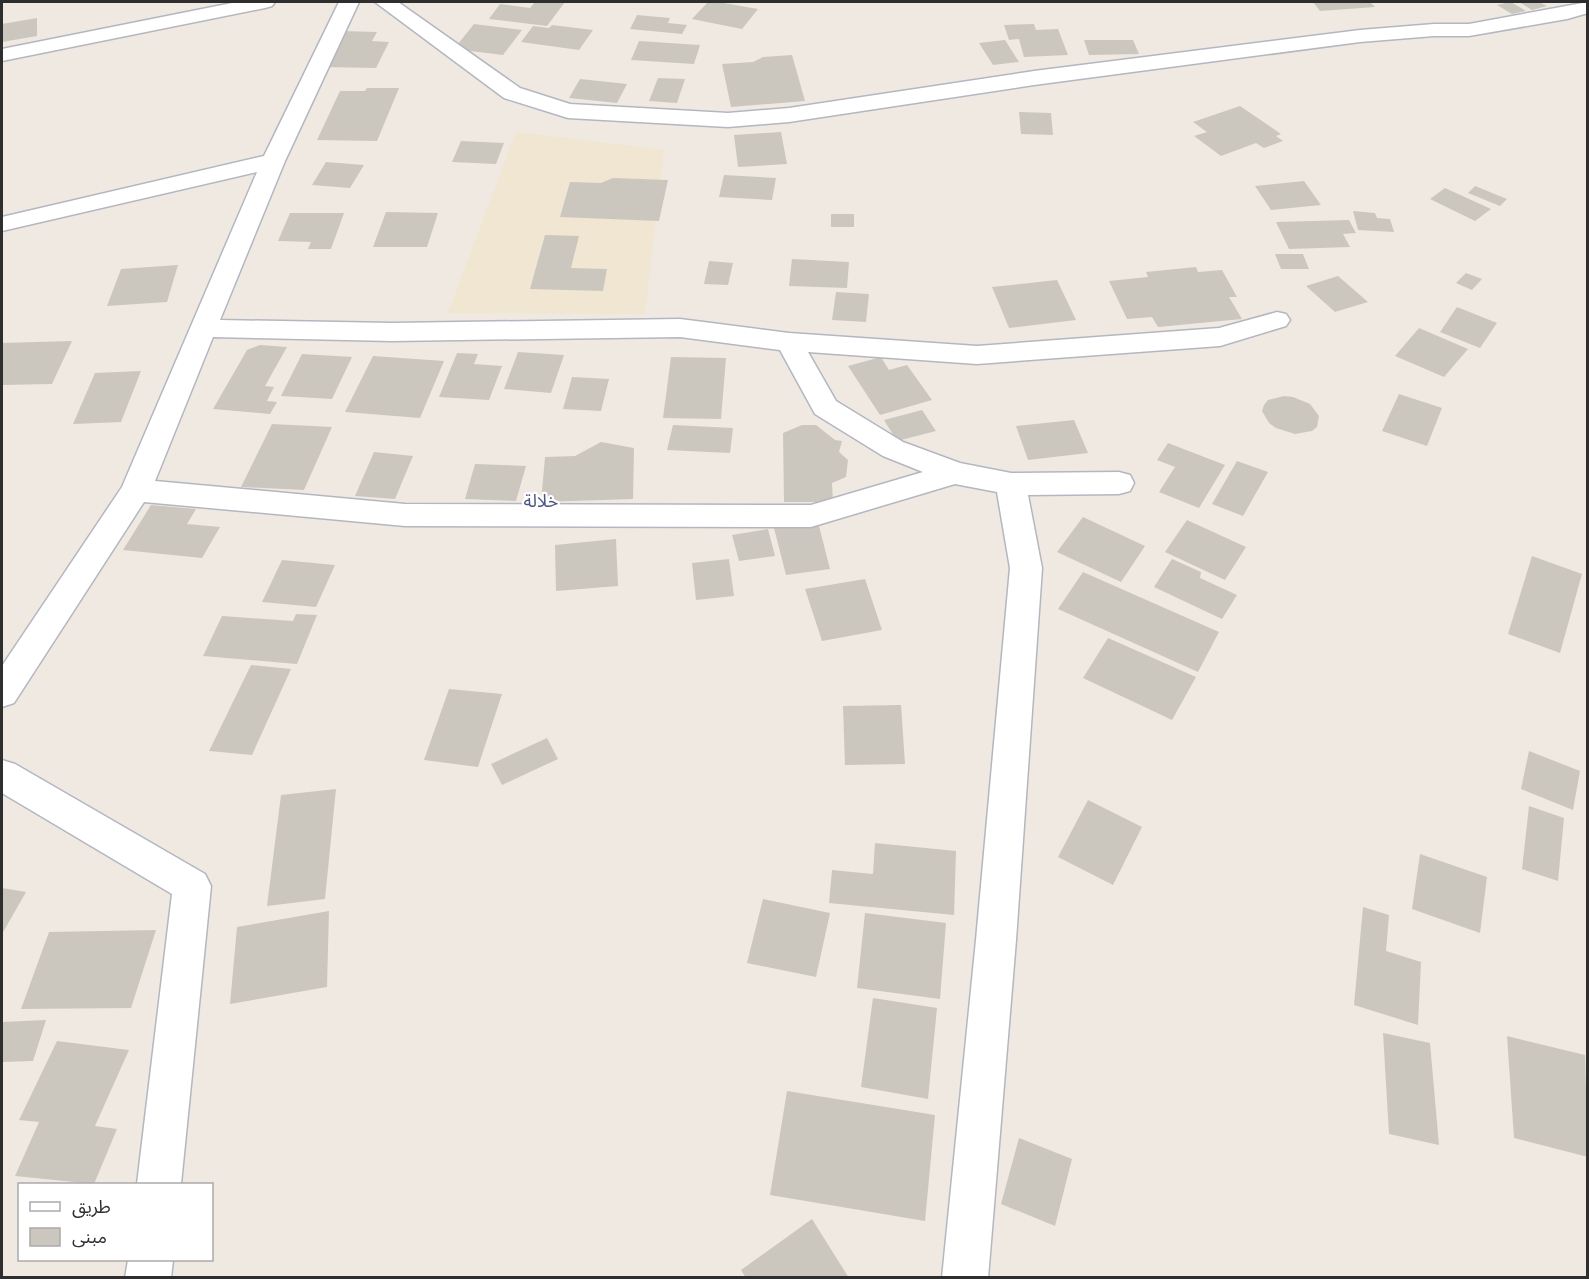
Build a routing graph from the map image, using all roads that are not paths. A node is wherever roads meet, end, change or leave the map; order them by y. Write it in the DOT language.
graph roads {
  1 [pos="265,2"];
  2 [pos="349,2"];
  3 [pos="385,2"];
  4 [pos="1587,6"];
  5 [pos="2,55"];
  6 [pos="273,161"];
  7 [pos="2,224"];
  8 [pos="1278,320"];
  9 [pos="204,328"];
  10 [pos="789,342"];
  11 [pos="955,473"];
  12 [pos="1119,483"];
  13 [pos="1011,484"];
  14 [pos="136,490"];
  15 [pos="2,693"];
  16 [pos="2,775"];
  17 [pos="159,1183"];
  18 [pos="150,1261"];
  19 [pos="148,1278"];
  20 [pos="965,1278"];
  1 -- 5 [label="street"];
  2 -- 6 [label="street"];
  3 -- 4 [label="street"];
  6 -- 7 [label="street"];
  6 -- 9 [label="street"];
  8 -- 10 [label="street"];
  9 -- 10 [label="street"];
  9 -- 14 [label="street"];
  10 -- 11 [label="street"];
  11 -- 13 [label="street"];
  11 -- 14 [label="street"];
  12 -- 13 [label="street"];
  13 -- 20 [label="street"];
  14 -- 15 [label="street"];
  16 -- 17 [label="street"];
  18 -- 19 [label="street"];
}
